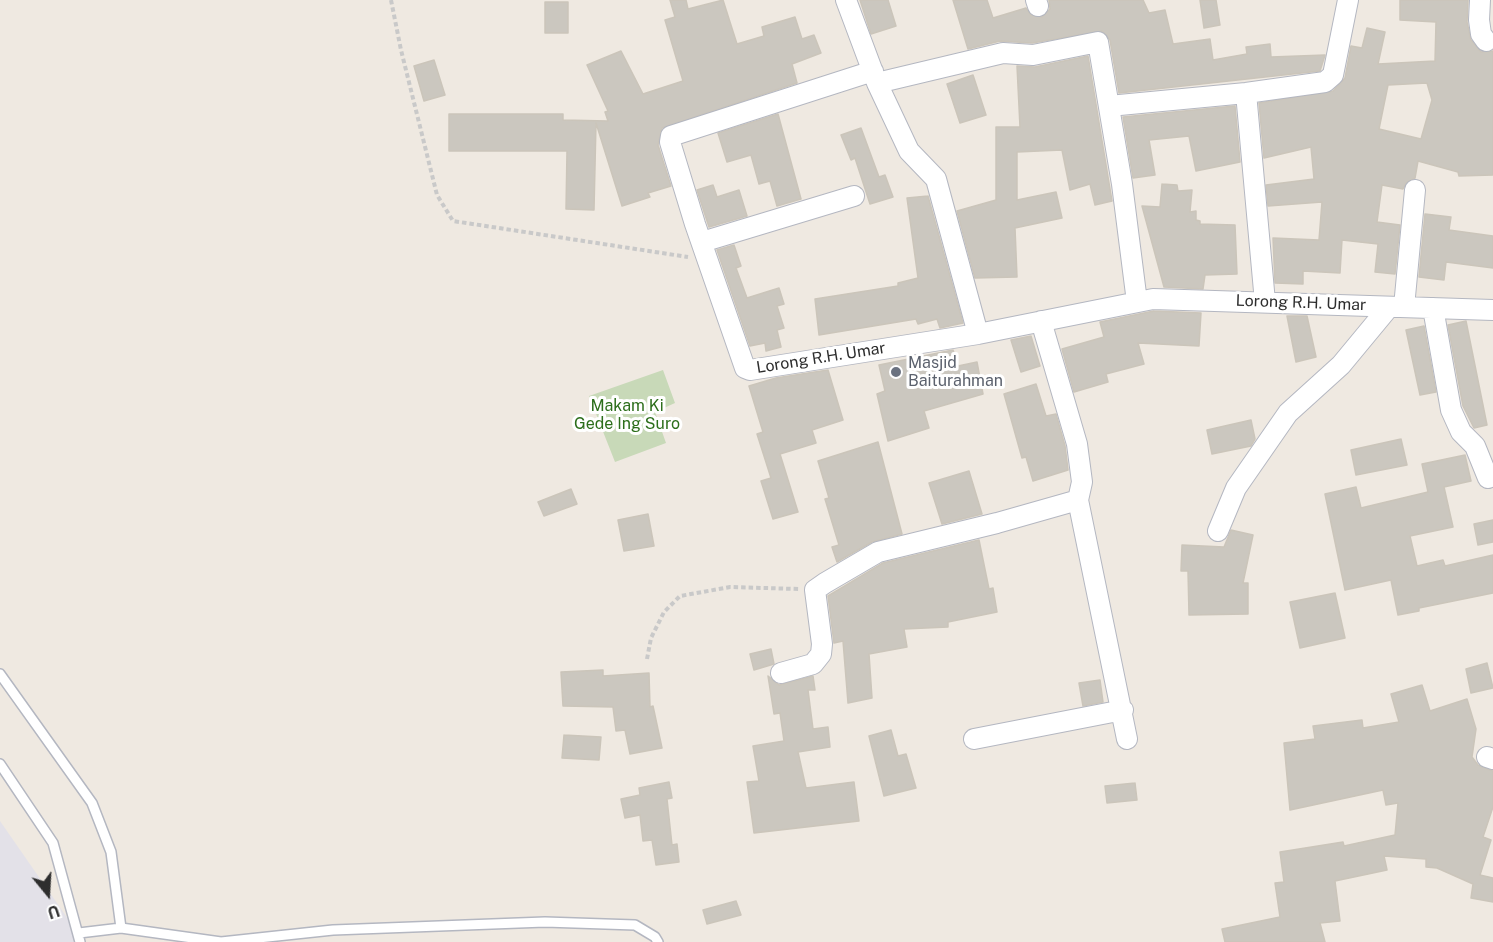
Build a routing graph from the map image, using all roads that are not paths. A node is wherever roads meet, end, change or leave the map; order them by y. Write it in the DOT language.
graph roads {
  1 [pos="846,0"];
  2 [pos="1348,0"];
  3 [pos="1480,0"];
  4 [pos="1486,41"];
  5 [pos="875,77"];
  6 [pos="1246,93"];
  7 [pos="1109,106"];
  8 [pos="1415,190"];
  9 [pos="854,196"];
  10 [pos="704,251"];
  11 [pos="1137,302"];
  12 [pos="1265,302"];
  13 [pos="1396,307"];
  14 [pos="1433,308"];
  15 [pos="1493,310"];
  16 [pos="1041,321"];
  17 [pos="978,333"];
  18 [pos="1488,478"];
  19 [pos="1078,500"];
  20 [pos="1218,531"];
  21 [pos="781,673"];
  22 [pos="0,674"];
  23 [pos="1123,710"];
  24 [pos="974,739"];
  25 [pos="1127,739"];
  26 [pos="0,764"];
  27 [pos="121,928"];
  28 [pos="80,937"];
  29 [pos="658,942"];
  1 -- 5 [label="street"];
  2 -- 6 [label="street"];
  3 -- 4 [label="street"];
  5 -- 7 [label="street, Lorong R.H. Umar"];
  5 -- 10 [label="street, Lorong R.H. Umar"];
  5 -- 17 [label="street"];
  6 -- 7 [label="street"];
  6 -- 12 [label="street"];
  7 -- 11 [label="street"];
  8 -- 13 [label="street"];
  9 -- 10 [label="street"];
  10 -- 17 [label="street, Lorong R.H. Umar"];
  11 -- 12 [label="street, Lorong R.H. Umar"];
  11 -- 16 [label="street, Lorong R.H. Umar"];
  12 -- 13 [label="street, Lorong R.H. Umar"];
  13 -- 14 [label="street, Lorong R.H. Umar"];
  13 -- 20 [label="street"];
  14 -- 15 [label="street, Lorong R.H. Umar"];
  14 -- 18 [label="street"];
  16 -- 17 [label="street, Lorong R.H. Umar"];
  16 -- 19 [label="street"];
  19 -- 21 [label="street"];
  19 -- 23 [label="street"];
  22 -- 27 [label="lane"];
  23 -- 24 [label="street"];
  23 -- 25 [label="street"];
  26 -- 28 [label="lane"];
  27 -- 28 [label="lane"];
  27 -- 29 [label="lane"];
}
